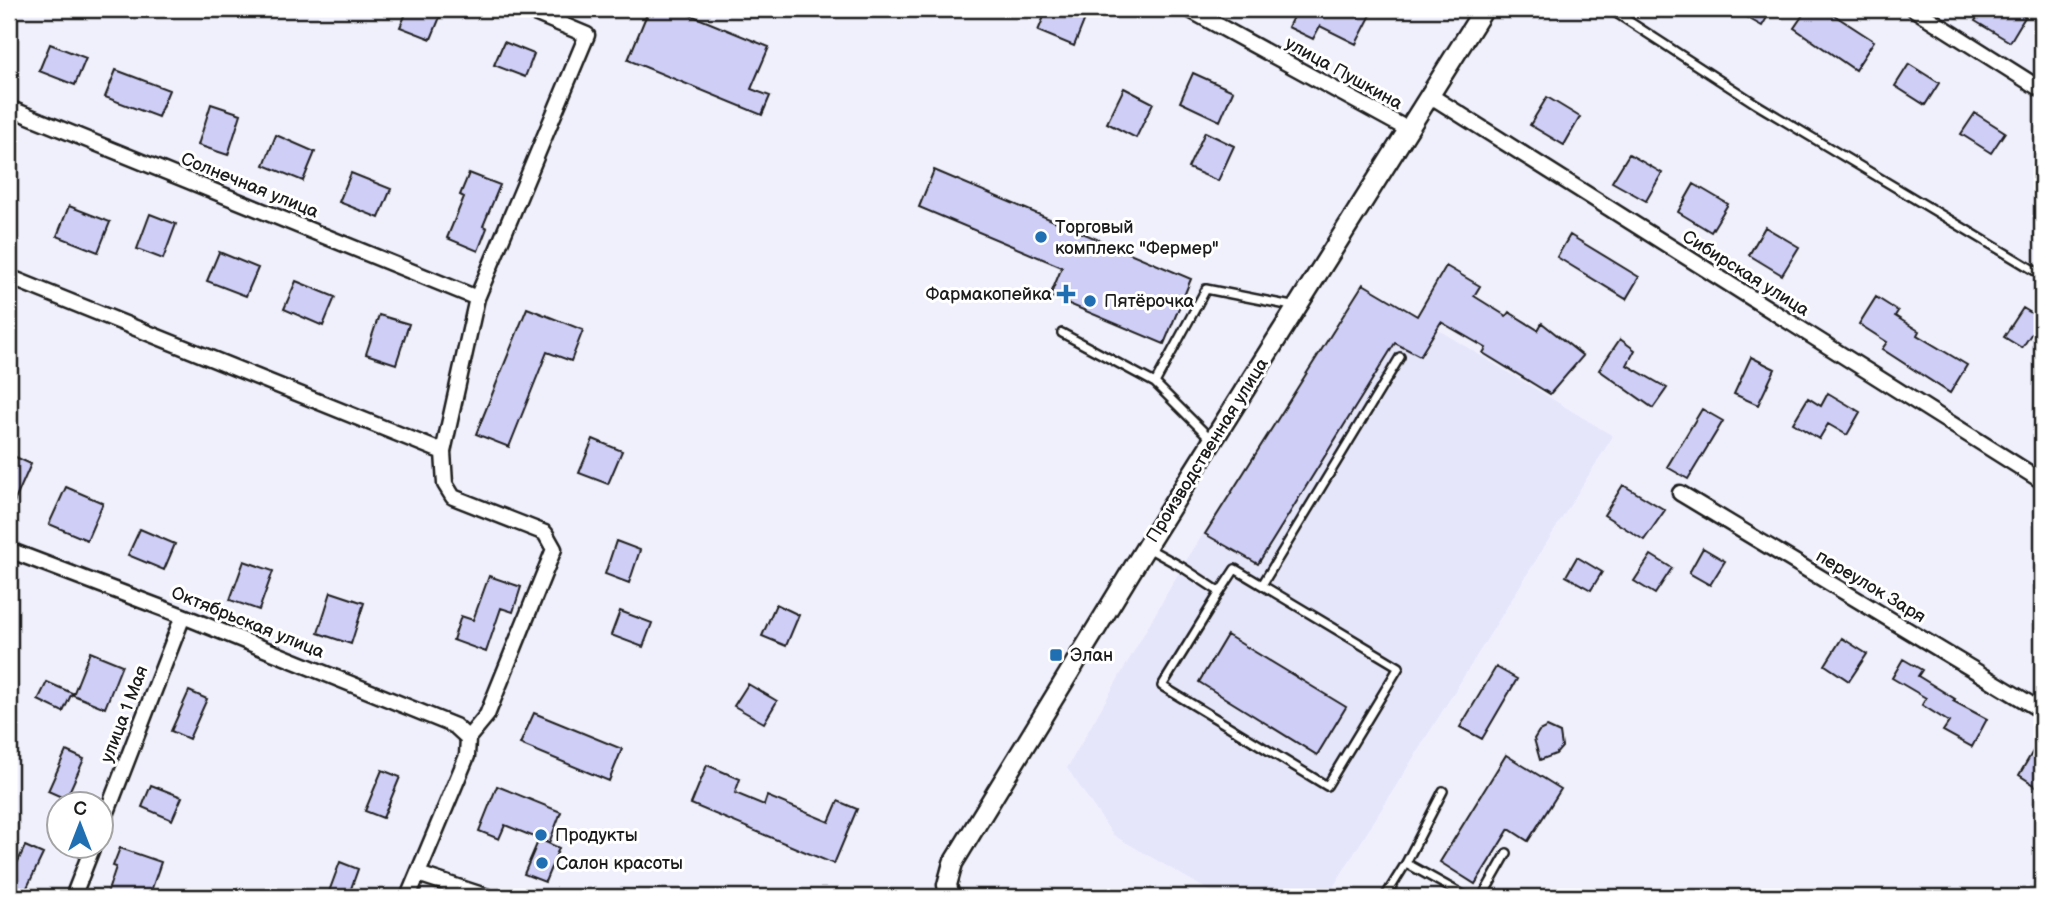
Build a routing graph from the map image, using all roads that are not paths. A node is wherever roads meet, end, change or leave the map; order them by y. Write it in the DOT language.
graph roads {
  1 [pos="525,9"];
  2 [pos="1188,9"];
  3 [pos="1484,9"];
  4 [pos="1610,9"];
  5 [pos="1914,9"];
  6 [pos="2042,90"];
  7 [pos="1431,96"];
  8 [pos="9,108"];
  9 [pos="1409,130"];
  10 [pos="2042,275"];
  11 [pos="9,277"];
  12 [pos="477,298"];
  13 [pos="1298,307"];
  14 [pos="1062,333"];
  15 [pos="1400,357"];
  16 [pos="1155,383"];
  17 [pos="1213,441"];
  18 [pos="443,452"];
  19 [pos="2042,481"];
  20 [pos="1680,493"];
  21 [pos="1146,547"];
  22 [pos="9,550"];
  23 [pos="1262,585"];
  24 [pos="1220,592"];
  25 [pos="183,616"];
  26 [pos="2042,711"];
  27 [pos="468,738"];
  28 [pos="116,790"];
  29 [pos="1443,791"];
  30 [pos="1507,853"];
  31 [pos="88,860"];
  32 [pos="1406,863"];
  33 [pos="418,874"];
  34 [pos="73,897"];
  35 [pos="408,897"];
  36 [pos="488,897"];
  37 [pos="950,897"];
  38 [pos="1385,897"];
  39 [pos="1467,897"];
  40 [pos="1482,897"];
  1 -- 12 [label="street"];
  2 -- 9 [label="street, улица Пушкина"];
  3 -- 7 [label="street, Производственная улица"];
  4 -- 10 [label="lane"];
  5 -- 6 [label="street"];
  7 -- 9 [label="street, Производственная улица"];
  7 -- 19 [label="street, Сибирская улица"];
  8 -- 12 [label="street, Солнечная улица"];
  9 -- 13 [label="street, Производственная улица"];
  11 -- 18 [label="street"];
  12 -- 18 [label="street"];
  13 -- 16 [label="lane"];
  13 -- 17 [label="street, Производственная улица"];
  14 -- 16 [label="lane"];
  15 -- 23 [label="lane"];
  16 -- 17 [label="lane"];
  17 -- 21 [label="street, Производственная улица"];
  18 -- 27 [label="street"];
  20 -- 26 [label="street, переулок Заря"];
  21 -- 24 [label="lane"];
  21 -- 37 [label="street, Производственная улица"];
  22 -- 25 [label="street, Октябрьская улица"];
  23 -- 24 [label="lane"];
  23 -- 24 [label="lane"];
  25 -- 27 [label="street, Октябрьская улица"];
  25 -- 28 [label="street, улица 1 Мая"];
  27 -- 33 [label="street"];
  29 -- 32 [label="lane"];
  30 -- 40 [label="lane"];
  31 -- 34 [label="street"];
  32 -- 38 [label="lane"];
  32 -- 39 [label="lane"];
  33 -- 35 [label="street"];
  33 -- 36 [label="street"];
}
